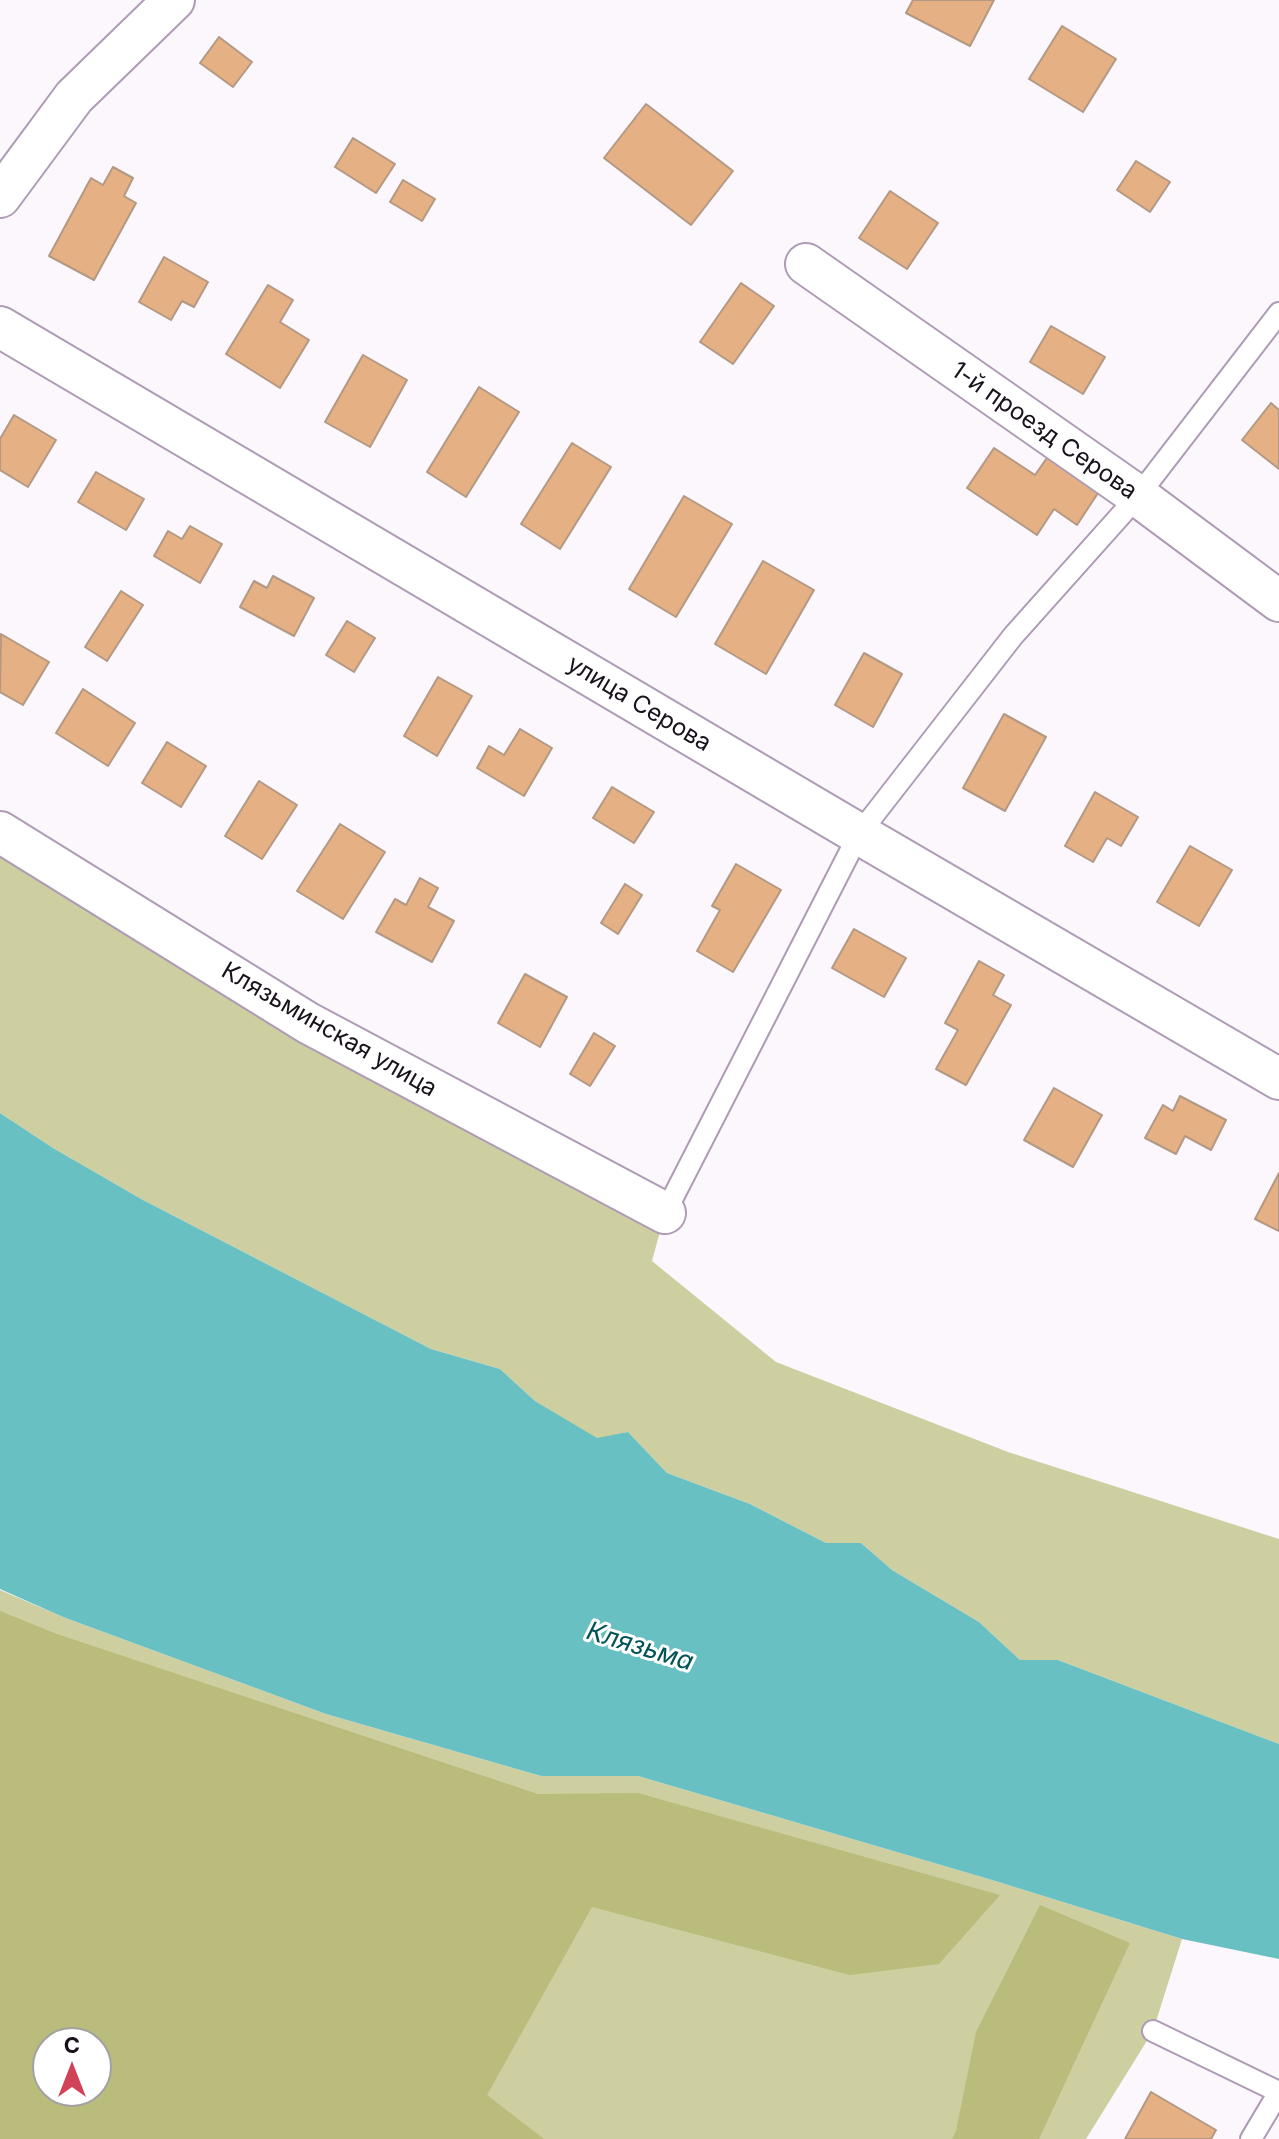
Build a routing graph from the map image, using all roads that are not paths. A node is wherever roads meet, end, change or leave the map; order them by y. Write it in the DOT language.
graph roads {
  1 [pos="174,0"];
  2 [pos="0,197"];
  3 [pos="806,264"];
  4 [pos="1279,313"];
  5 [pos="0,327"];
  6 [pos="1138,496"];
  7 [pos="1279,601"];
  8 [pos="0,832"];
  9 [pos="859,834"];
  10 [pos="1279,1079"];
  11 [pos="665,1213"];
  12 [pos="1153,2031"];
  13 [pos="1279,2092"];
  14 [pos="1251,2139"];
  1 -- 2 [label="street"];
  3 -- 6 [label="street, 1-й проезд Серова"];
  4 -- 6 [label="lane"];
  5 -- 9 [label="street, улица Серова"];
  6 -- 7 [label="street, 1-й проезд Серова"];
  6 -- 9 [label="lane"];
  8 -- 11 [label="street, Клязьминская улица"];
  9 -- 10 [label="street, улица Серова"];
  9 -- 11 [label="lane"];
  12 -- 13 [label="lane"];
  13 -- 14 [label="lane"];
}
